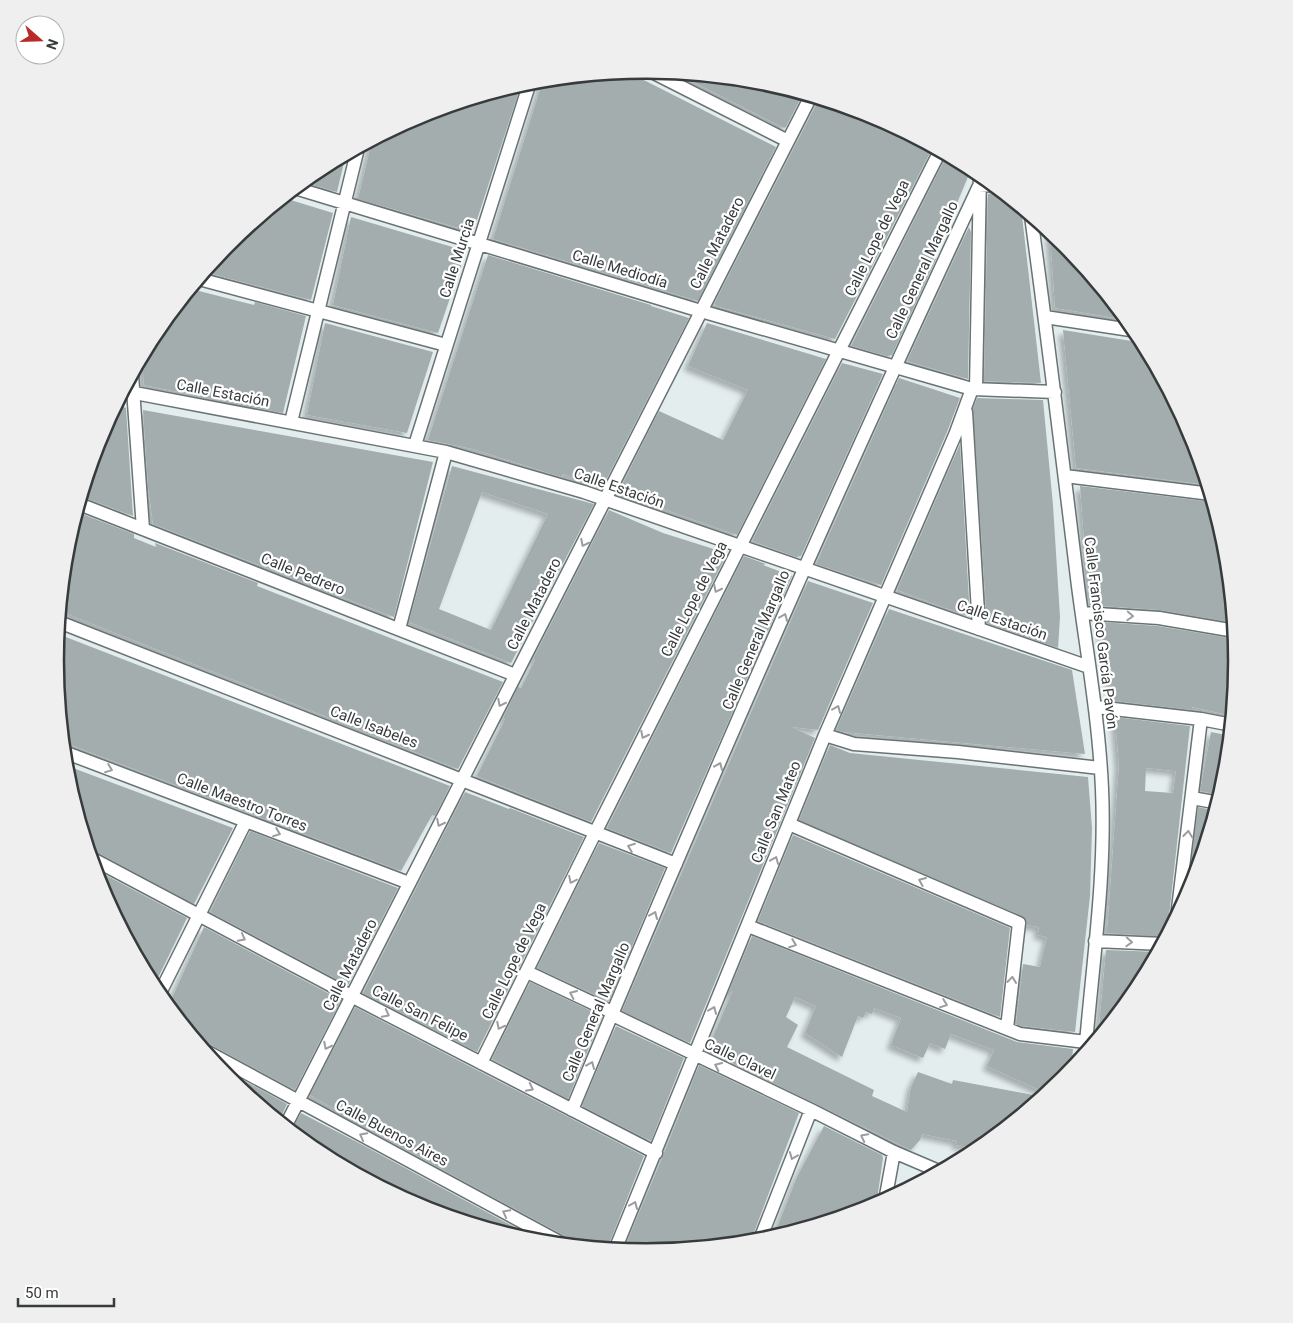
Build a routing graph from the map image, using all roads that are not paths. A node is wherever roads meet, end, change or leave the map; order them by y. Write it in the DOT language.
graph roads {
  1 [pos="667,80"];
  2 [pos="527,91"];
  3 [pos="808,102"];
  4 [pos="788,141"];
  5 [pos="356,157"];
  6 [pos="937,157"];
  7 [pos="978,183"];
  8 [pos="979,183"];
  9 [pos="304,191"];
  10 [pos="344,204"];
  11 [pos="1032,224"];
  12 [pos="478,243"];
  13 [pos="205,281"];
  14 [pos="701,311"];
  15 [pos="318,312"];
  16 [pos="1045,317"];
  17 [pos="1125,330"];
  18 [pos="446,345"];
  19 [pos="840,350"];
  20 [pos="895,366"];
  21 [pos="974,389"];
  22 [pos="130,392"];
  23 [pos="1055,392"];
  24 [pos="128,396"];
  25 [pos="966,407"];
  26 [pos="291,422"];
  27 [pos="416,444"];
  28 [pos="446,452"];
  29 [pos="1065,476"];
  30 [pos="1204,493"];
  31 [pos="606,500"];
  32 [pos="85,506"];
  33 [pos="144,529"];
  34 [pos="739,546"];
  35 [pos="804,569"];
  36 [pos="885,596"];
  37 [pos="1082,614"];
  38 [pos="65,624"];
  39 [pos="398,629"];
  40 [pos="979,629"];
  41 [pos="1228,630"];
  42 [pos="1090,667"];
  43 [pos="516,675"];
  44 [pos="1096,707"];
  45 [pos="1201,719"];
  46 [pos="1226,724"];
  47 [pos="825,735"];
  48 [pos="72,755"];
  49 [pos="1100,768"];
  50 [pos="463,779"];
  51 [pos="1192,798"];
  52 [pos="1212,802"];
  53 [pos="246,821"];
  54 [pos="789,824"];
  55 [pos="594,833"];
  56 [pos="100,863"];
  57 [pos="676,864"];
  58 [pos="409,883"];
  59 [pos="1180,897"];
  60 [pos="200,915"];
  61 [pos="748,926"];
  62 [pos="1095,941"];
  63 [pos="1156,944"];
  64 [pos="527,972"];
  65 [pos="163,987"];
  66 [pos="353,996"];
  67 [pos="612,1012"];
  68 [pos="1007,1028"];
  69 [pos="1086,1042"];
  70 [pos="1086,1045"];
  71 [pos="694,1055"];
  72 [pos="220,1058"];
  73 [pos="481,1063"];
  74 [pos="298,1101"];
  75 [pos="572,1110"];
  76 [pos="811,1110"];
  77 [pos="288,1121"];
  78 [pos="894,1152"];
  79 [pos="656,1153"];
  80 [pos="933,1169"];
  81 [pos="887,1192"];
  82 [pos="763,1232"];
  83 [pos="546,1235"];
  84 [pos="618,1243"];
  1 -- 4 [label="street"];
  2 -- 12 [label="street, Calle Murcia"];
  3 -- 4 [label="street, Calle Matadero"];
  4 -- 14 [label="street, Calle Matadero"];
  5 -- 10 [label="street"];
  6 -- 19 [label="street, Calle Lope de Vega"];
  7 -- 20 [label="street, Calle General Margallo"];
  8 -- 21 [label="street, Calle San Mateo"];
  9 -- 10 [label="street, Calle Mediodía"];
  10 -- 12 [label="street, Calle Mediodía"];
  10 -- 15 [label="street"];
  11 -- 16 [label="street, Calle Francisco García Pavón"];
  12 -- 14 [label="street, Calle Mediodía"];
  12 -- 18 [label="street, Calle Murcia"];
  13 -- 15 [label="street"];
  14 -- 19 [label="street, Calle Mediodía"];
  14 -- 31 [label="street, Calle Matadero"];
  15 -- 18 [label="street"];
  15 -- 26 [label="street"];
  16 -- 17 [label="street"];
  16 -- 23 [label="street, Calle Francisco García Pavón"];
  18 -- 27 [label="street, Calle Murcia"];
  19 -- 20 [label="street, Calle Mediodía"];
  19 -- 34 [label="street, Calle Lope de Vega"];
  20 -- 21 [label="street, Calle Mediodía"];
  20 -- 35 [label="street, Calle General Margallo"];
  21 -- 23 [label="street, Calle Mediodía"];
  21 -- 25 [label="street, Calle San Mateo"];
  22 -- 26 [label="street, Calle Estación"];
  23 -- 29 [label="street, Calle Francisco García Pavón"];
  24 -- 33 [label="street"];
  25 -- 36 [label="street, Calle San Mateo"];
  25 -- 40 [label="street"];
  26 -- 27 [label="street, Calle Estación"];
  27 -- 28 [label="street, Calle Estación"];
  28 -- 31 [label="street, Calle Estación"];
  28 -- 39 [label="street"];
  29 -- 30 [label="street"];
  29 -- 37 [label="street, Calle Francisco García Pavón"];
  31 -- 34 [label="street, Calle Estación"];
  31 -- 43 [label="street, Calle Matadero, one-way"];
  32 -- 33 [label="street, Calle Pedrero"];
  33 -- 39 [label="street, Calle Pedrero"];
  34 -- 35 [label="street, Calle Estación"];
  34 -- 55 [label="street, Calle Lope de Vega, one-way"];
  35 -- 36 [label="street, Calle Estación"];
  57 -- 35 [label="street, Calle General Margallo, one-way"];
  36 -- 40 [label="street, Calle Estación"];
  47 -- 36 [label="street, Calle San Mateo, one-way"];
  37 -- 41 [label="street, one-way"];
  37 -- 42 [label="street, Calle Francisco García Pavón"];
  38 -- 50 [label="street, Calle Isabeles"];
  39 -- 43 [label="street, Calle Pedrero"];
  40 -- 42 [label="street, Calle Estación"];
  42 -- 44 [label="street, Calle Francisco García Pavón"];
  43 -- 50 [label="street, Calle Matadero, one-way"];
  44 -- 45 [label="street"];
  44 -- 49 [label="street, Calle Francisco García Pavón"];
  45 -- 46 [label="street"];
  45 -- 51 [label="street"];
  47 -- 49 [label="street"];
  47 -- 54 [label="street, Calle San Mateo"];
  48 -- 53 [label="street, Calle Maestro Torres, one-way"];
  49 -- 62 [label="street, Calle Francisco García Pavón"];
  50 -- 55 [label="street, Calle Isabeles"];
  50 -- 58 [label="street, Calle Matadero, one-way"];
  51 -- 52 [label="street"];
  59 -- 51 [label="street, one-way"];
  53 -- 58 [label="street, Calle Maestro Torres, one-way"];
  53 -- 60 [label="street"];
  61 -- 54 [label="street, Calle San Mateo, one-way"];
  68 -- 54 [label="street, one-way"];
  57 -- 55 [label="street, Calle Isabeles, one-way"];
  55 -- 64 [label="street, Calle Lope de Vega, one-way"];
  56 -- 60 [label="street, Calle San Felipe"];
  67 -- 57 [label="street, Calle General Margallo, one-way"];
  58 -- 66 [label="street, Calle Matadero"];
  60 -- 65 [label="street"];
  60 -- 66 [label="street, Calle San Felipe, one-way"];
  61 -- 68 [label="street, one-way"];
  71 -- 61 [label="street, Calle San Mateo, one-way"];
  62 -- 63 [label="street, one-way"];
  62 -- 69 [label="street, Calle Francisco García Pavón"];
  67 -- 64 [label="street, Calle Clavel, one-way"];
  64 -- 73 [label="street, Calle Lope de Vega, one-way"];
  66 -- 73 [label="street, Calle San Felipe, one-way"];
  66 -- 74 [label="street, Calle Matadero, one-way"];
  67 -- 71 [label="street, Calle Clavel"];
  75 -- 67 [label="street, Calle General Margallo, one-way"];
  68 -- 69 [label="street"];
  69 -- 70 [label="street, Calle Francisco García Pavón"];
  76 -- 71 [label="street, Calle Clavel, one-way"];
  71 -- 79 [label="street, Calle San Mateo"];
  72 -- 74 [label="street, Calle Buenos Aires"];
  73 -- 75 [label="street, Calle San Felipe, one-way"];
  74 -- 77 [label="street, Calle Matadero"];
  83 -- 74 [label="street, Calle Buenos Aires, one-way"];
  75 -- 79 [label="street, Calle San Felipe"];
  78 -- 76 [label="street, Calle Clavel, one-way"];
  76 -- 82 [label="street, one-way"];
  78 -- 80 [label="street, Calle Clavel"];
  78 -- 81 [label="street"];
  84 -- 79 [label="street, Calle San Mateo, one-way"];
}
